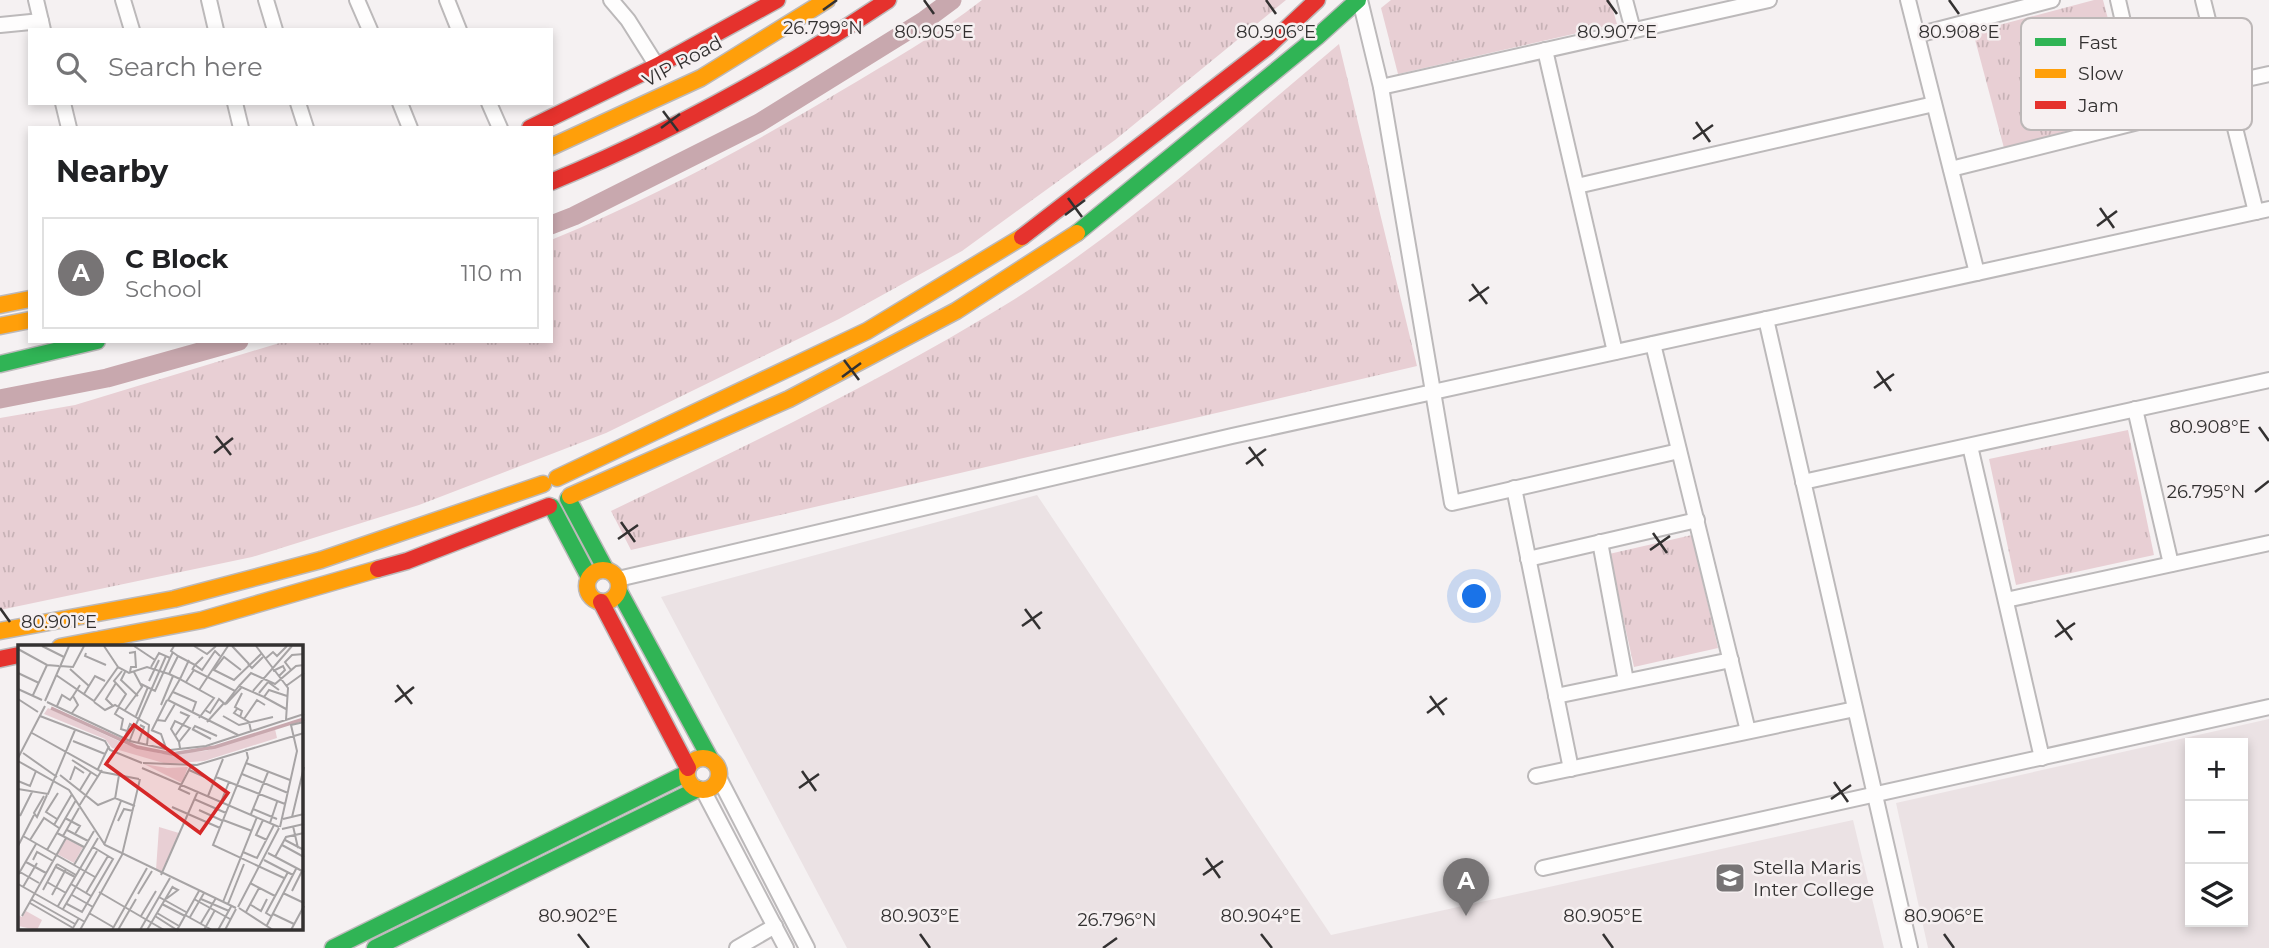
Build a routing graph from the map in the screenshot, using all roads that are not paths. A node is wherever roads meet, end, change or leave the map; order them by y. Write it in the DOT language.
graph roads {
  1 [pos="36,0"];
  2 [pos="123,0"];
  3 [pos="209,0"];
  4 [pos="266,0"];
  5 [pos="357,0"];
  6 [pos="447,0"];
  7 [pos="611,0"];
  8 [pos="827,0"];
  9 [pos="888,0"];
  10 [pos="1317,0"];
  11 [pos="1359,0"];
  12 [pos="1625,0"];
  13 [pos="1768,0"];
  14 [pos="1908,0"];
  15 [pos="2052,0"];
  16 [pos="2118,0"];
  17 [pos="2203,0"];
  18 [pos="773,1"];
  19 [pos="2122,18"];
  20 [pos="2208,18"];
  21 [pos="0,24"];
  22 [pos="42,25"];
  23 [pos="131,28"];
  24 [pos="216,28"];
  25 [pos="274,28"];
  26 [pos="369,28"];
  27 [pos="458,28"];
  28 [pos="1633,30"];
  29 [pos="1917,35"];
  30 [pos="1545,50"];
  31 [pos="657,66"];
  32 [pos="1381,87"];
  33 [pos="1934,104"];
  34 [pos="63,105"];
  35 [pos="235,105"];
  36 [pos="299,105"];
  37 [pos="401,105"];
  38 [pos="490,105"];
  39 [pos="69,126"];
  40 [pos="240,126"];
  41 [pos="305,126"];
  42 [pos="409,126"];
  43 [pos="499,126"];
  44 [pos="534,126"];
  45 [pos="2109,130"];
  46 [pos="2238,130"];
  47 [pos="553,146"];
  48 [pos="1951,169"];
  49 [pos="553,181"];
  50 [pos="1577,186"];
  51 [pos="2262,210"];
  52 [pos="1977,273"];
  53 [pos="28,299"];
  54 [pos="0,305"];
  55 [pos="1766,319"];
  56 [pos="28,320"];
  57 [pos="0,326"];
  58 [pos="89,343"];
  59 [pos="1653,344"];
  60 [pos="1615,352"];
  61 [pos="0,364"];
  62 [pos="2269,380"];
  63 [pos="1433,393"];
  64 [pos="2135,410"];
  65 [pos="1970,446"];
  66 [pos="1679,451"];
  67 [pos="550,481"];
  68 [pos="1802,482"];
  69 [pos="1514,488"];
  70 [pos="569,498"];
  71 [pos="550,507"];
  72 [pos="1697,520"];
  73 [pos="1600,542"];
  74 [pos="2269,543"];
  75 [pos="1528,559"];
  76 [pos="2172,564"];
  77 [pos="589,577"];
  78 [pos="614,580"];
  79 [pos="2006,600"];
  80 [pos="601,602"];
  81 [pos="0,631"];
  82 [pos="71,645"];
  83 [pos="18,655"];
  84 [pos="0,659"];
  85 [pos="1731,660"];
  86 [pos="1626,681"];
  87 [pos="1556,696"];
  88 [pos="2269,707"];
  89 [pos="1854,709"];
  90 [pos="1748,731"];
  91 [pos="2042,758"];
  92 [pos="711,760"];
  93 [pos="1572,769"];
  94 [pos="688,770"];
  95 [pos="1536,776"];
  96 [pos="719,778"];
  97 [pos="700,790"];
  98 [pos="1875,795"];
  99 [pos="1543,868"];
  100 [pos="775,926"];
  101 [pos="333,948"];
  102 [pos="375,948"];
  103 [pos="737,948"];
  104 [pos="786,948"];
  105 [pos="807,948"];
  106 [pos="1910,948"];
  1 -- 22 [label="street"];
  2 -- 23 [label="street"];
  3 -- 24 [label="street"];
  4 -- 25 [label="street"];
  5 -- 26 [label="street"];
  6 -- 27 [label="street"];
  7 -- 31 [label="street"];
  8 -- 47 [label="street, VIP Road"];
  9 -- 49 [label="street"];
  10 -- 67 [label="street"];
  11 -- 32 [label="street"];
  11 -- 70 [label="street"];
  12 -- 28 [label="street"];
  13 -- 28 [label="street"];
  14 -- 29 [label="street"];
  15 -- 29 [label="street"];
  16 -- 19 [label="street"];
  17 -- 20 [label="street"];
  18 -- 31 [label="street, VIP Road"];
  21 -- 22 [label="street"];
  28 -- 30 [label="street"];
  29 -- 33 [label="street"];
  30 -- 32 [label="street"];
  30 -- 50 [label="street"];
  31 -- 44 [label="street, VIP Road"];
  32 -- 63 [label="street"];
  33 -- 48 [label="street"];
  33 -- 50 [label="street"];
  34 -- 39 [label="street"];
  35 -- 40 [label="street"];
  36 -- 41 [label="street"];
  37 -- 42 [label="street"];
  38 -- 43 [label="street"];
  45 -- 48 [label="street"];
  46 -- 51 [label="street"];
  48 -- 52 [label="street"];
  50 -- 60 [label="street"];
  51 -- 52 [label="street"];
  52 -- 55 [label="street"];
  53 -- 54 [label="street"];
  55 -- 59 [label="street"];
  55 -- 68 [label="street"];
  56 -- 57 [label="street"];
  58 -- 61 [label="street"];
  59 -- 60 [label="street"];
  59 -- 66 [label="street"];
  60 -- 63 [label="street"];
  62 -- 64 [label="street"];
  63 -- 69 [label="street"];
  63 -- 78 [label="street"];
  64 -- 65 [label="street"];
  64 -- 76 [label="street"];
  65 -- 68 [label="street"];
  65 -- 79 [label="street"];
  66 -- 69 [label="street"];
  66 -- 72 [label="street"];
  67 -- 70 [label="street"];
  67 -- 71 [label="street"];
  67 -- 81 [label="street"];
  68 -- 89 [label="street"];
  69 -- 75 [label="street"];
  70 -- 71 [label="street"];
  70 -- 78 [label="street"];
  71 -- 77 [label="street"];
  71 -- 82 [label="street"];
  72 -- 73 [label="street"];
  72 -- 85 [label="street"];
  73 -- 75 [label="street"];
  73 -- 86 [label="street"];
  74 -- 76 [label="street"];
  75 -- 87 [label="street"];
  76 -- 79 [label="street"];
  77 -- 78 [label="street"];
  77 -- 80 [label="street"];
  78 -- 80 [label="street"];
  78 -- 92 [label="street"];
  79 -- 91 [label="street"];
  80 -- 94 [label="street"];
  83 -- 84 [label="street"];
  85 -- 86 [label="street"];
  85 -- 90 [label="street"];
  86 -- 87 [label="street"];
  87 -- 93 [label="street"];
  88 -- 91 [label="street"];
  89 -- 90 [label="street"];
  89 -- 98 [label="street"];
  90 -- 93 [label="street"];
  91 -- 98 [label="street"];
  92 -- 94 [label="street"];
  92 -- 96 [label="street"];
  93 -- 95 [label="street"];
  94 -- 97 [label="street"];
  94 -- 101 [label="street"];
  96 -- 97 [label="street"];
  96 -- 105 [label="street"];
  97 -- 100 [label="street"];
  97 -- 102 [label="street"];
  98 -- 99 [label="street"];
  98 -- 106 [label="street"];
  100 -- 103 [label="street"];
  100 -- 104 [label="street"];
}
